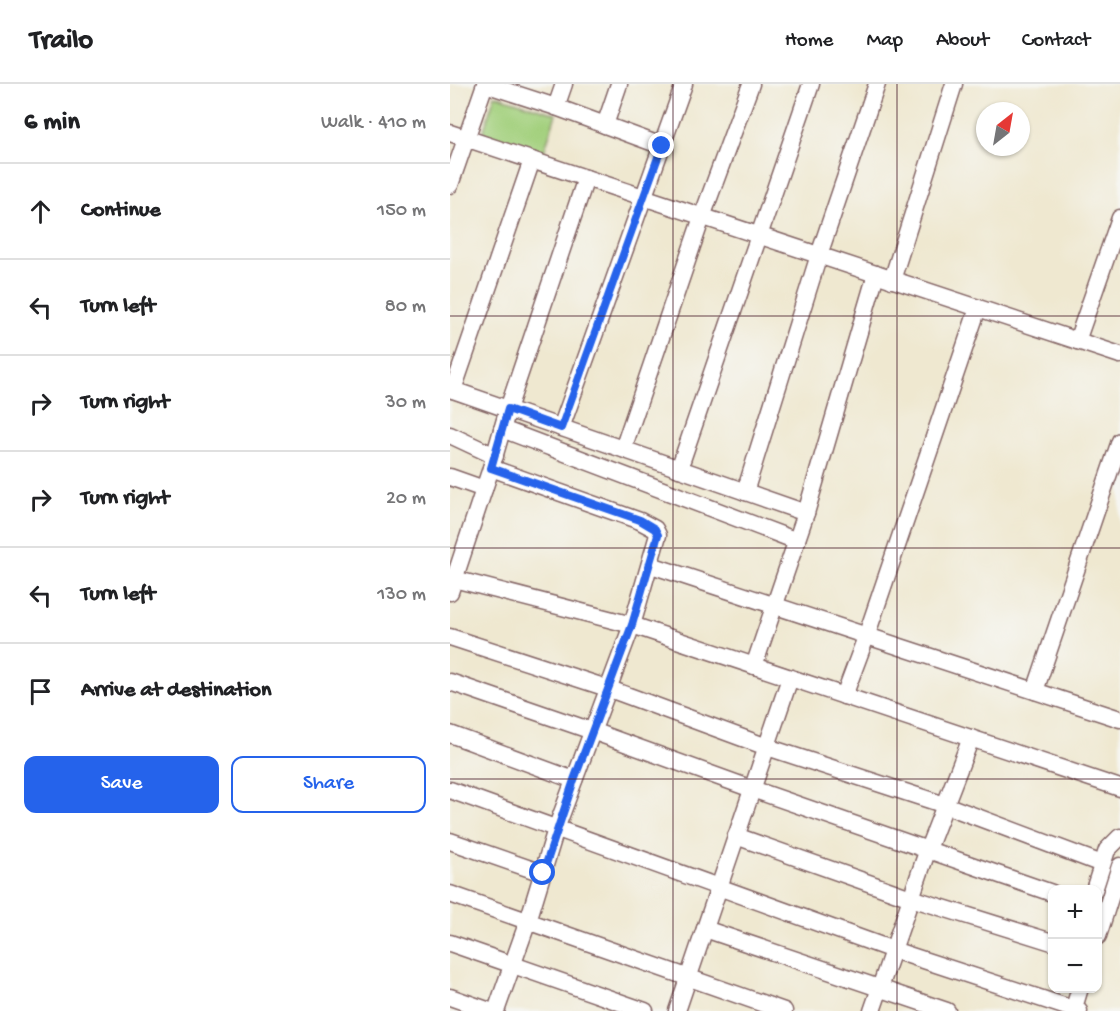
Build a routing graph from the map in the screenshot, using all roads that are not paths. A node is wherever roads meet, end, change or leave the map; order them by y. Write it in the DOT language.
graph roads {
  1 [pos="485,84"];
  2 [pos="564,84"];
  3 [pos="619,84"];
  4 [pos="684,84"];
  5 [pos="751,84"];
  6 [pos="811,84"];
  7 [pos="877,84"];
  8 [pos="954,84"];
  9 [pos="556,107"];
  10 [pos="605,125"];
  11 [pos="458,136"];
  12 [pos="662,146"];
  13 [pos="532,160"];
  14 [pos="586,178"];
  15 [pos="450,185"];
  16 [pos="644,197"];
  17 [pos="702,217"];
  18 [pos="1120,218"];
  19 [pos="758,235"];
  20 [pos="819,255"];
  21 [pos="876,274"];
  22 [pos="892,280"];
  23 [pos="978,308"];
  24 [pos="1077,341"];
  25 [pos="1120,355"];
  26 [pos="452,390"];
  27 [pos="508,409"];
  28 [pos="561,428"];
  29 [pos="502,429"];
  30 [pos="450,435"];
  31 [pos="1120,441"];
  32 [pos="623,449"];
  33 [pos="493,462"];
  34 [pos="679,469"];
  35 [pos="450,477"];
  36 [pos="483,489"];
  37 [pos="745,492"];
  38 [pos="806,513"];
  39 [pos="797,541"];
  40 [pos="651,565"];
  41 [pos="451,583"];
  42 [pos="775,605"];
  43 [pos="632,625"];
  44 [pos="450,637"];
  45 [pos="866,637"];
  46 [pos="754,666"];
  47 [pos="790,678"];
  48 [pos="450,682"];
  49 [pos="608,688"];
  50 [pos="1035,691"];
  51 [pos="844,696"];
  52 [pos="1120,719"];
  53 [pos="592,730"];
  54 [pos="450,734"];
  55 [pos="971,738"];
  56 [pos="767,747"];
  57 [pos="574,780"];
  58 [pos="1120,788"];
  59 [pos="752,789"];
  60 [pos="450,790"];
  61 [pos="945,805"];
  62 [pos="556,829"];
  63 [pos="736,836"];
  64 [pos="450,841"];
  65 [pos="1119,842"];
  66 [pos="928,849"];
  67 [pos="1102,864"];
  68 [pos="1120,866"];
  69 [pos="543,873"];
  70 [pos="1096,885"];
  71 [pos="719,886"];
  72 [pos="1048,891"];
  73 [pos="450,894"];
  74 [pos="911,898"];
  75 [pos="1102,909"];
  76 [pos="528,921"];
  77 [pos="705,929"];
  78 [pos="1048,940"];
  79 [pos="450,943"];
  80 [pos="893,950"];
  81 [pos="513,964"];
  82 [pos="688,978"];
  83 [pos="880,987"];
  84 [pos="1076,993"];
  85 [pos="450,997"];
  86 [pos="1067,1006"];
  87 [pos="490,1011"];
  88 [pos="496,1011"];
  89 [pos="645,1011"];
  90 [pos="677,1011"];
  91 [pos="784,1011"];
  92 [pos="872,1011"];
  93 [pos="947,1011"];
  1 -- 9 [label="street"];
  1 -- 11 [label="street"];
  2 -- 9 [label="street"];
  3 -- 10 [label="street"];
  4 -- 12 [label="street"];
  5 -- 17 [label="street"];
  6 -- 19 [label="street"];
  7 -- 20 [label="street"];
  8 -- 22 [label="street"];
  9 -- 10 [label="street"];
  10 -- 12 [label="street"];
  11 -- 13 [label="street"];
  11 -- 15 [label="street"];
  12 -- 16 [label="street"];
  13 -- 14 [label="street"];
  13 -- 26 [label="street"];
  14 -- 16 [label="street"];
  14 -- 27 [label="street"];
  16 -- 17 [label="street"];
  16 -- 28 [label="street"];
  17 -- 19 [label="street"];
  17 -- 32 [label="street"];
  18 -- 24 [label="street"];
  19 -- 20 [label="street"];
  19 -- 34 [label="street"];
  20 -- 21 [label="street"];
  20 -- 37 [label="street"];
  21 -- 22 [label="street"];
  21 -- 38 [label="street"];
  22 -- 23 [label="street"];
  23 -- 24 [label="street"];
  23 -- 45 [label="street"];
  24 -- 25 [label="street"];
  26 -- 27 [label="street"];
  27 -- 28 [label="street"];
  27 -- 29 [label="street"];
  28 -- 32 [label="street"];
  29 -- 33 [label="street"];
  29 -- 39 [label="street"];
  30 -- 33 [label="street"];
  31 -- 50 [label="street"];
  32 -- 34 [label="street"];
  33 -- 36 [label="street"];
  33 -- 40 [label="street"];
  34 -- 37 [label="street"];
  35 -- 36 [label="street"];
  36 -- 41 [label="street"];
  37 -- 38 [label="street"];
  38 -- 39 [label="street"];
  39 -- 42 [label="street"];
  40 -- 42 [label="street"];
  40 -- 43 [label="street"];
  41 -- 43 [label="street"];
  42 -- 45 [label="street"];
  42 -- 46 [label="street"];
  43 -- 46 [label="street"];
  43 -- 49 [label="street"];
  44 -- 49 [label="street"];
  45 -- 50 [label="street"];
  45 -- 51 [label="street"];
  46 -- 47 [label="street"];
  47 -- 51 [label="street"];
  47 -- 56 [label="street"];
  48 -- 53 [label="street"];
  49 -- 53 [label="street"];
  49 -- 56 [label="street"];
  50 -- 52 [label="street"];
  51 -- 55 [label="street"];
  53 -- 57 [label="street"];
  53 -- 59 [label="street"];
  54 -- 57 [label="street"];
  55 -- 58 [label="street"];
  55 -- 61 [label="street"];
  56 -- 59 [label="street"];
  56 -- 61 [label="street"];
  57 -- 62 [label="street"];
  59 -- 63 [label="street"];
  59 -- 66 [label="street"];
  60 -- 62 [label="street"];
  61 -- 66 [label="street"];
  61 -- 67 [label="street"];
  62 -- 69 [label="street"];
  62 -- 71 [label="street"];
  63 -- 71 [label="street"];
  63 -- 74 [label="street"];
  64 -- 69 [label="street"];
  65 -- 67 [label="street"];
  66 -- 72 [label="street"];
  66 -- 74 [label="street"];
  67 -- 70 [label="street"];
  68 -- 75 [label="street"];
  69 -- 76 [label="street"];
  71 -- 77 [label="street"];
  71 -- 80 [label="street"];
  73 -- 76 [label="street"];
  74 -- 78 [label="street"];
  74 -- 80 [label="street"];
  76 -- 81 [label="street"];
  76 -- 82 [label="street"];
  77 -- 82 [label="street"];
  77 -- 83 [label="street"];
  79 -- 81 [label="street"];
  80 -- 83 [label="street"];
  80 -- 86 [label="street"];
  81 -- 88 [label="street"];
  81 -- 89 [label="street"];
  82 -- 90 [label="street"];
  82 -- 91 [label="street"];
  83 -- 92 [label="street"];
  83 -- 93 [label="street"];
  84 -- 86 [label="street"];
  85 -- 87 [label="street"];
}
